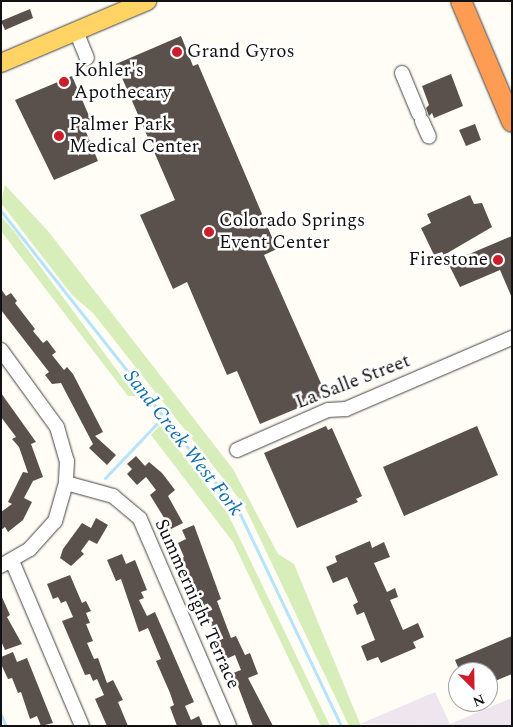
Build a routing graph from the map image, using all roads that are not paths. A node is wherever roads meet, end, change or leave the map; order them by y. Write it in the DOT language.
graph roads {
  1 [pos="147,1"];
  2 [pos="461,1"];
  3 [pos="76,31"];
  4 [pos="87,58"];
  5 [pos="1,63"];
  6 [pos="402,73"];
  7 [pos="511,121"];
  8 [pos="428,137"];
  9 [pos="512,338"];
  10 [pos="1,350"];
  11 [pos="236,450"];
  12 [pos="66,483"];
  13 [pos="7,563"];
  14 [pos="82,726"];
  15 [pos="229,726"];
  1 -- 3 [label="main road"];
  2 -- 7 [label="highway"];
  3 -- 4 [label="street"];
  3 -- 5 [label="main road"];
  6 -- 8 [label="street"];
  9 -- 11 [label="street, La Salle Street"];
  10 -- 12 [label="street"];
  12 -- 13 [label="street"];
  12 -- 15 [label="street, Summernight Terrace"];
  13 -- 14 [label="street"];
}
